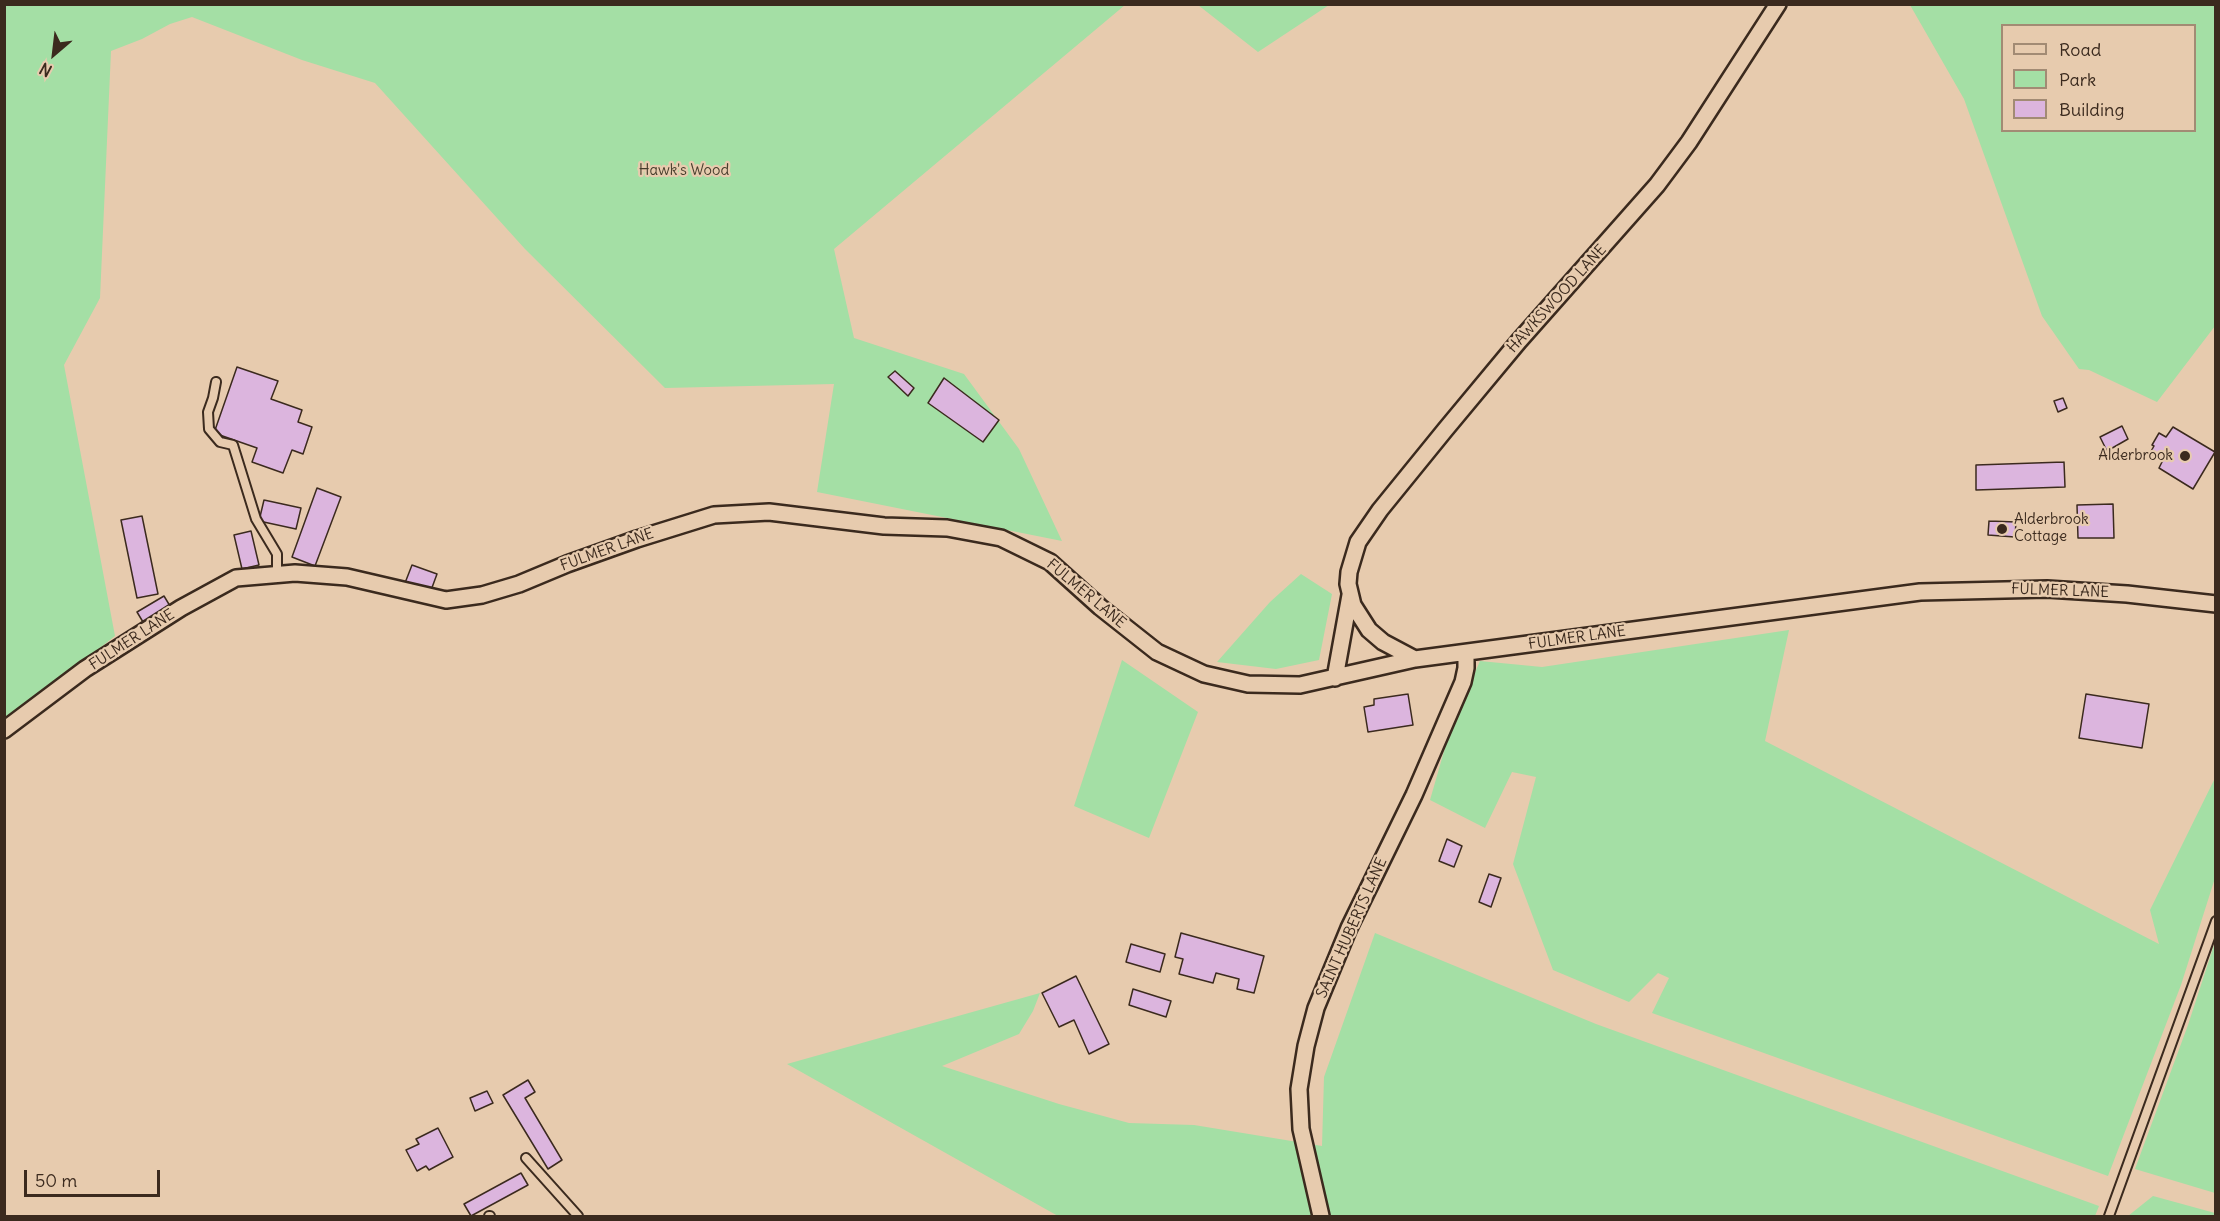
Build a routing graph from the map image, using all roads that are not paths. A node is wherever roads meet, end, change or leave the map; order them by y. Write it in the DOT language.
graph roads {
  1 [pos="1778,4"];
  2 [pos="216,382"];
  3 [pos="277,575"];
  4 [pos="1350,596"];
  5 [pos="2216,604"];
  6 [pos="1466,653"];
  7 [pos="1415,659"];
  8 [pos="1335,678"];
  9 [pos="4,730"];
  10 [pos="2216,921"];
  11 [pos="526,1158"];
  12 [pos="574,1215"];
  13 [pos="1321,1216"];
  14 [pos="2109,1216"];
  1 -- 4 [label="street, HAWKSWOOD LANE"];
  2 -- 3 [label="lane"];
  3 -- 8 [label="street, FULMER LANE"];
  3 -- 9 [label="street, FULMER LANE"];
  4 -- 7 [label="street, HAWKSWOOD LANE"];
  4 -- 8 [label="street, HAWKSWOOD LANE"];
  5 -- 6 [label="street, FULMER LANE"];
  6 -- 7 [label="street, FULMER LANE"];
  6 -- 13 [label="street, SAINT HUBERTS LANE"];
  7 -- 8 [label="street, FULMER LANE"];
  10 -- 14 [label="lane"];
  11 -- 12 [label="lane"];
}
